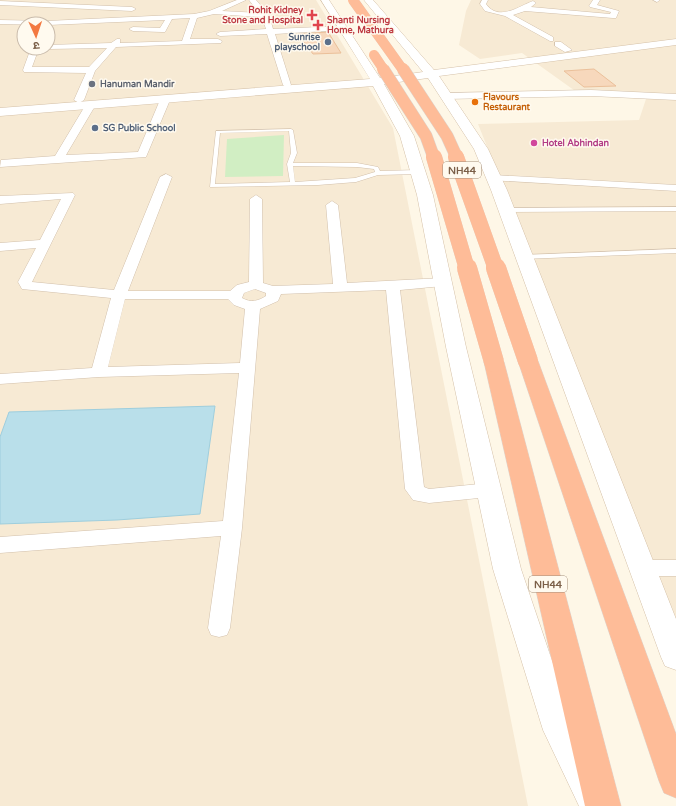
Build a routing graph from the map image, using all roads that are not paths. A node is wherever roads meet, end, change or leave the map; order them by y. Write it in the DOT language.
graph roads {
  1 [pos="54,0"];
  2 [pos="243,0"];
  3 [pos="252,0"];
  4 [pos="325,0"];
  5 [pos="338,0"];
  6 [pos="353,0"];
  7 [pos="368,0"];
  8 [pos="485,0"];
  9 [pos="536,0"];
  10 [pos="597,0"];
  11 [pos="0,3"];
  12 [pos="44,4"];
  13 [pos="525,9"];
  14 [pos="211,13"];
  15 [pos="506,14"];
  16 [pos="265,15"];
  17 [pos="194,16"];
  18 [pos="170,17"];
  19 [pos="122,19"];
  20 [pos="0,22"];
  21 [pos="14,22"];
  22 [pos="344,28"];
  23 [pos="6,30"];
  24 [pos="221,30"];
  25 [pos="121,31"];
  26 [pos="269,32"];
  27 [pos="676,37"];
  28 [pos="550,39"];
  29 [pos="186,40"];
  30 [pos="676,42"];
  31 [pos="558,44"];
  32 [pos="114,45"];
  33 [pos="56,47"];
  34 [pos="568,50"];
  35 [pos="32,56"];
  36 [pos="91,70"];
  37 [pos="429,73"];
  38 [pos="376,80"];
  39 [pos="287,85"];
  40 [pos="445,96"];
  41 [pos="676,97"];
  42 [pos="79,100"];
  43 [pos="164,100"];
  44 [pos="0,105"];
  45 [pos="90,106"];
  46 [pos="0,112"];
  47 [pos="59,159"];
  48 [pos="0,164"];
  49 [pos="290,164"];
  50 [pos="418,172"];
  51 [pos="378,173"];
  52 [pos="166,177"];
  53 [pos="494,178"];
  54 [pos="293,184"];
  55 [pos="676,188"];
  56 [pos="256,199"];
  57 [pos="0,200"];
  58 [pos="332,205"];
  59 [pos="676,209"];
  60 [pos="506,210"];
  61 [pos="46,243"];
  62 [pos="0,247"];
  63 [pos="676,251"];
  64 [pos="523,257"];
  65 [pos="443,282"];
  66 [pos="256,285"];
  67 [pos="393,286"];
  68 [pos="340,288"];
  69 [pos="272,290"];
  70 [pos="235,294"];
  71 [pos="119,295"];
  72 [pos="253,306"];
  73 [pos="247,368"];
  74 [pos="99,372"];
  75 [pos="0,379"];
  76 [pos="489,490"];
  77 [pos="232,528"];
  78 [pos="0,545"];
  79 [pos="642,568"];
  80 [pos="676,568"];
  81 [pos="219,628"];
  82 [pos="676,658"];
  83 [pos="676,781"];
  84 [pos="598,806"];
  85 [pos="603,806"];
  1 -- 12 [label="street"];
  2 -- 14 [label="street"];
  3 -- 16 [label="street"];
  4 -- 22 [label="street"];
  5 -- 85 [label="highway, NH44, bridge"];
  6 -- 83 [label="highway, NH44, bridge"];
  7 -- 37 [label="street"];
  8 -- 15 [label="street"];
  9 -- 13 [label="street"];
  10 -- 13 [label="street"];
  11 -- 12 [label="street"];
  12 -- 19 [label="street"];
  12 -- 21 [label="street"];
  13 -- 15 [label="street"];
  14 -- 17 [label="street"];
  14 -- 24 [label="street"];
  15 -- 28 [label="street"];
  16 -- 24 [label="street"];
  16 -- 26 [label="street"];
  17 -- 18 [label="street"];
  17 -- 29 [label="street"];
  18 -- 19 [label="street"];
  18 -- 25 [label="street"];
  19 -- 21 [label="street"];
  19 -- 25 [label="street"];
  20 -- 21 [label="street"];
  21 -- 23 [label="street"];
  22 -- 26 [label="street"];
  22 -- 38 [label="street"];
  24 -- 26 [label="street"];
  24 -- 29 [label="street"];
  25 -- 32 [label="street"];
  26 -- 39 [label="street"];
  27 -- 34 [label="street"];
  29 -- 32 [label="street"];
  30 -- 37 [label="street"];
  31 -- 34 [label="street"];
  32 -- 33 [label="street"];
  32 -- 36 [label="street"];
  34 -- 37 [label="street"];
  35 -- 36 [label="street"];
  36 -- 42 [label="street"];
  37 -- 38 [label="street"];
  37 -- 40 [label="street"];
  38 -- 39 [label="street"];
  38 -- 43 [label="street"];
  38 -- 50 [label="street"];
  39 -- 42 [label="street"];
  40 -- 41 [label="street"];
  40 -- 53 [label="street"];
  42 -- 44 [label="street"];
  43 -- 45 [label="street"];
  43 -- 47 [label="street"];
  45 -- 46 [label="street"];
  45 -- 47 [label="street"];
  47 -- 48 [label="street"];
  49 -- 51 [label="lane"];
  49 -- 54 [label="lane"];
  49 -- 54 [label="lane"];
  50 -- 51 [label="lane"];
  50 -- 65 [label="street"];
  51 -- 54 [label="lane"];
  52 -- 71 [label="street"];
  53 -- 55 [label="street"];
  53 -- 60 [label="street"];
  56 -- 66 [label="street"];
  57 -- 61 [label="street"];
  58 -- 68 [label="street"];
  59 -- 60 [label="lane"];
  60 -- 64 [label="street"];
  61 -- 62 [label="street"];
  61 -- 71 [label="street"];
  63 -- 64 [label="lane"];
  64 -- 79 [label="street"];
  65 -- 67 [label="street"];
  65 -- 76 [label="street"];
  66 -- 69 [label="street"];
  66 -- 70 [label="street"];
  67 -- 68 [label="street"];
  67 -- 76 [label="street"];
  68 -- 69 [label="street"];
  69 -- 72 [label="street"];
  70 -- 71 [label="street"];
  70 -- 72 [label="street"];
  71 -- 74 [label="street"];
  72 -- 73 [label="street"];
  73 -- 74 [label="street"];
  73 -- 77 [label="street"];
  74 -- 75 [label="street"];
  76 -- 84 [label="street"];
  77 -- 78 [label="street"];
  77 -- 81 [label="street"];
  79 -- 80 [label="street"];
  79 -- 82 [label="street"];
}
